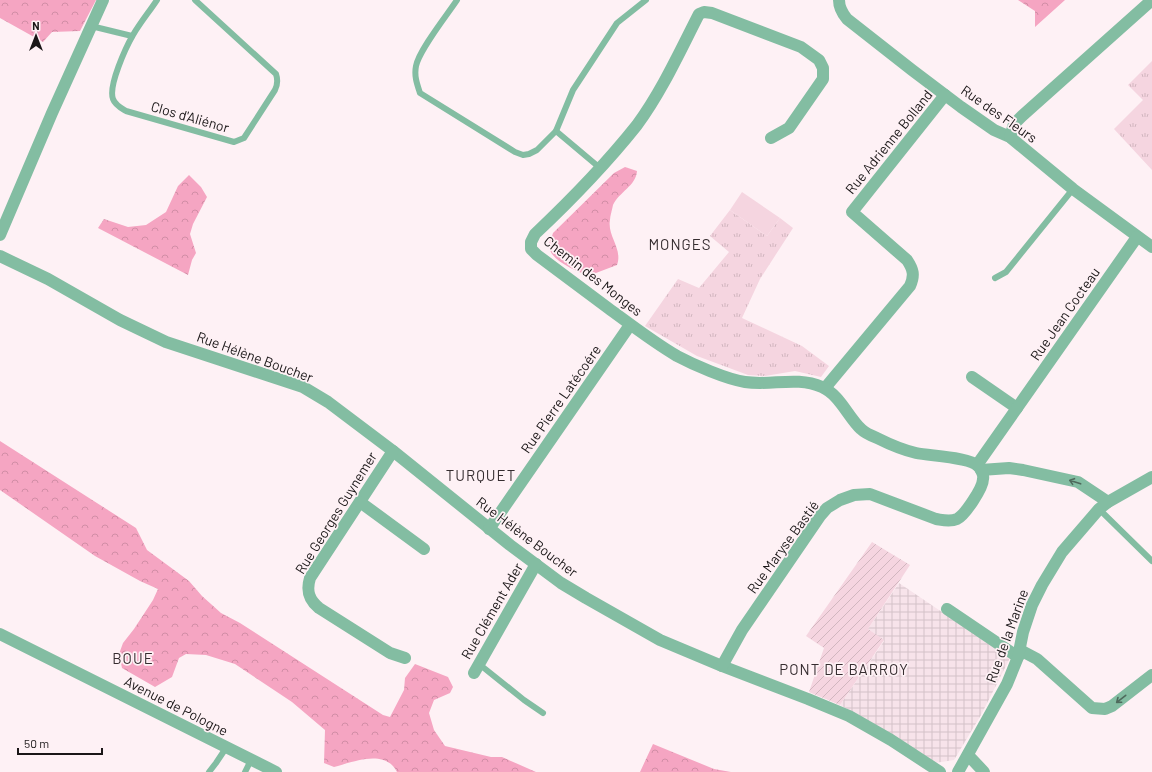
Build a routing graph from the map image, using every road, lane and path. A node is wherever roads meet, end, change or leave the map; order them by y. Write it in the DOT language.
graph roads {
  1 [pos="103,0"];
  2 [pos="157,0"];
  3 [pos="195,0"];
  4 [pos="457,0"];
  5 [pos="646,0"];
  6 [pos="839,0"];
  7 [pos="1152,0"];
  8 [pos="91,26"];
  9 [pos="132,36"];
  10 [pos="945,95"];
  11 [pos="556,132"];
  12 [pos="1010,137"];
  13 [pos="772,138"];
  14 [pos="600,168"];
  15 [pos="1073,190"];
  16 [pos="0,235"];
  17 [pos="1137,237"];
  18 [pos="1152,247"];
  19 [pos="0,256"];
  20 [pos="995,278"];
  21 [pos="630,325"];
  22 [pos="972,377"];
  23 [pos="825,388"];
  24 [pos="1017,408"];
  25 [pos="393,451"];
  26 [pos="979,468"];
  27 [pos="1152,477"];
  28 [pos="360,502"];
  29 [pos="1103,506"];
  30 [pos="489,529"];
  31 [pos="424,549"];
  32 [pos="1152,561"];
  33 [pos="536,564"];
  34 [pos="947,609"];
  35 [pos="0,634"];
  36 [pos="1019,653"];
  37 [pos="406,658"];
  38 [pos="722,666"];
  39 [pos="477,669"];
  40 [pos="1152,675"];
  41 [pos="543,713"];
  42 [pos="226,748"];
  43 [pos="968,755"];
  44 [pos="251,760"];
  45 [pos="209,772"];
  46 [pos="245,772"];
  47 [pos="276,772"];
  48 [pos="940,772"];
  49 [pos="958,772"];
  50 [pos="984,772"];
  1 -- 8 [label="street"];
  2 -- 9 [label="lane, Clos d'Aliénor"];
  3 -- 9 [label="lane, Clos d'Aliénor"];
  4 -- 11 [label="lane"];
  5 -- 11 [label="lane"];
  6 -- 10 [label="street, Rue des Fleurs"];
  7 -- 12 [label="street"];
  8 -- 9 [label="lane"];
  8 -- 16 [label="street"];
  10 -- 12 [label="street, Rue des Fleurs"];
  10 -- 23 [label="street, Rue Adrienne Bolland"];
  11 -- 14 [label="lane"];
  12 -- 15 [label="street, Rue des Fleurs"];
  13 -- 14 [label="street, Chemin des Monges"];
  14 -- 21 [label="street, Chemin des Monges"];
  15 -- 17 [label="street, Rue des Fleurs"];
  15 -- 20 [label="lane"];
  17 -- 18 [label="street, Rue des Fleurs"];
  17 -- 24 [label="street, Rue Jean Cocteau"];
  19 -- 25 [label="street, Rue Hélène Boucher"];
  21 -- 23 [label="street, Chemin des Monges"];
  21 -- 30 [label="street, Rue Pierre Latécoére"];
  22 -- 24 [label="street"];
  23 -- 26 [label="street, Chemin des Monges"];
  24 -- 26 [label="street, Rue Jean Cocteau"];
  25 -- 28 [label="street, Rue Georges Guynemer"];
  25 -- 30 [label="street, Rue Hélène Boucher"];
  29 -- 26 [label="street, Chemin des Monges, one-way"];
  26 -- 38 [label="street, Rue Maryse Bastié"];
  27 -- 29 [label="street, Rue de la Marine"];
  28 -- 31 [label="street"];
  28 -- 37 [label="street, Rue Georges Guynemer"];
  29 -- 32 [label="lane"];
  29 -- 36 [label="street, Rue de la Marine"];
  30 -- 33 [label="street, Rue Hélène Boucher"];
  33 -- 38 [label="street, Rue Hélène Boucher"];
  33 -- 39 [label="street, Rue Clément Ader"];
  34 -- 36 [label="street"];
  35 -- 42 [label="street, Avenue de Pologne"];
  40 -- 36 [label="street, one-way"];
  36 -- 43 [label="street, Rue de la Marine"];
  38 -- 48 [label="street, Rue Hélène Boucher"];
  39 -- 41 [label="lane"];
  42 -- 44 [label="street, Avenue de Pologne"];
  42 -- 45 [label="lane"];
  43 -- 49 [label="street, Rue de la Marine"];
  43 -- 50 [label="street"];
  44 -- 46 [label="lane"];
  44 -- 47 [label="street, Avenue de Pologne"];
}
